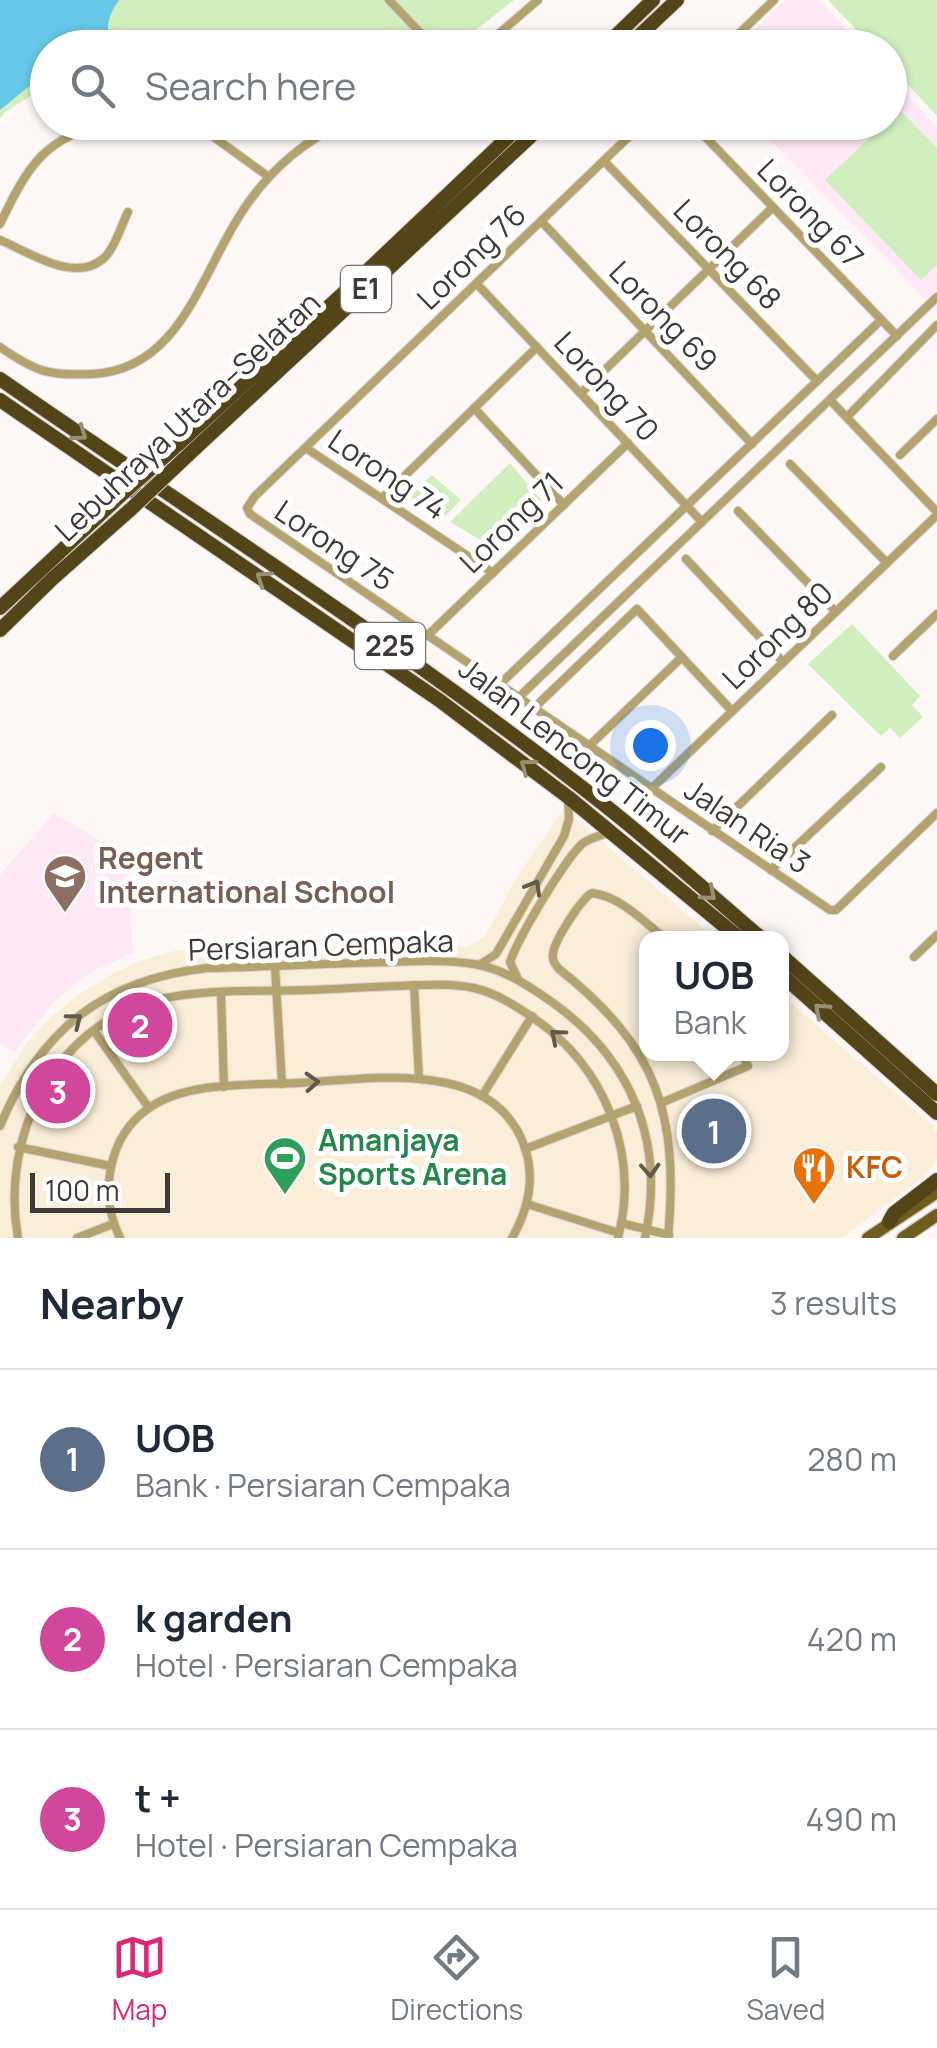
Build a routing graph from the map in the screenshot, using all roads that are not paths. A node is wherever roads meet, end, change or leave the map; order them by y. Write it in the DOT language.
graph roads {
  1 [pos="389,0"];
  2 [pos="538,0"];
  3 [pos="653,0"];
  4 [pos="677,0"];
  5 [pos="774,0"];
  6 [pos="418,30"];
  7 [pos="503,30"];
  8 [pos="622,30"];
  9 [pos="645,30"];
  10 [pos="743,30"];
  11 [pos="66,140"];
  12 [pos="218,140"];
  13 [pos="312,140"];
  14 [pos="505,140"];
  15 [pos="526,140"];
  16 [pos="625,140"];
  17 [pos="708,140"];
  18 [pos="604,160"];
  19 [pos="269,178"];
  20 [pos="772,208"];
  21 [pos="128,212"];
  22 [pos="541,221"];
  23 [pos="0,224"];
  24 [pos="0,240"];
  25 [pos="709,268"];
  26 [pos="477,284"];
  27 [pos="937,298"];
  28 [pos="881,320"];
  29 [pos="937,325"];
  30 [pos="645,330"];
  31 [pos="896,336"];
  32 [pos="0,347"];
  33 [pos="537,347"];
  34 [pos="0,378"];
  35 [pos="817,381"];
  36 [pos="580,393"];
  37 [pos="0,400"];
  38 [pos="830,400"];
  39 [pos="474,408"];
  40 [pos="846,417"];
  41 [pos="937,420"];
  42 [pos="628,443"];
  43 [pos="752,444"];
  44 [pos="306,448"];
  45 [pos="180,452"];
  46 [pos="900,455"];
  47 [pos="790,464"];
  48 [pos="382,498"];
  49 [pos="564,505"];
  50 [pos="687,506"];
  51 [pos="247,508"];
  52 [pos="738,511"];
  53 [pos="937,514"];
  54 [pos="702,522"];
  55 [pos="686,559"];
  56 [pos="887,563"];
  57 [pos="493,573"];
  58 [pos="0,608"];
  59 [pos="836,612"];
  60 [pos="937,614"];
  61 [pos="0,630"];
  62 [pos="428,636"];
  63 [pos="893,656"];
  64 [pos="682,657"];
  65 [pos="783,662"];
  66 [pos="499,685"];
  67 [pos="518,698"];
  68 [pos="534,708"];
  69 [pos="732,711"];
  70 [pos="832,715"];
  71 [pos="589,746"];
  72 [pos="881,766"];
  73 [pos="651,789"];
  74 [pos="568,797"];
  75 [pos="937,813"];
  76 [pos="712,830"];
  77 [pos="612,832"];
  78 [pos="770,870"];
  79 [pos="655,931"];
  80 [pos="730,931"];
  81 [pos="754,931"];
  82 [pos="937,935"];
  83 [pos="914,957"];
  84 [pos="789,962"];
  85 [pos="479,965"];
  86 [pos="275,967"];
  87 [pos="518,979"];
  88 [pos="789,982"];
  89 [pos="414,985"];
  90 [pos="276,991"];
  91 [pos="221,993"];
  92 [pos="532,1016"];
  93 [pos="94,1031"];
  94 [pos="639,1054"];
  95 [pos="643,1061"];
  96 [pos="746,1061"];
  97 [pos="419,1078"];
  98 [pos="282,1084"];
  99 [pos="224,1087"];
  100 [pos="913,1091"];
  101 [pos="937,1092"];
  102 [pos="482,1096"];
  103 [pos="660,1102"];
  104 [pos="636,1104"];
  105 [pos="149,1108"];
  106 [pos="937,1113"];
  107 [pos="612,1115"];
  108 [pos="641,1116"];
  109 [pos="937,1121"];
  110 [pos="0,1126"];
  111 [pos="18,1147"];
  112 [pos="525,1149"];
  113 [pos="111,1166"];
  114 [pos="937,1180"];
  115 [pos="937,1192"];
  116 [pos="527,1204"];
  117 [pos="937,1215"];
  118 [pos="889,1222"];
  119 [pos="113,1224"];
  120 [pos="619,1231"];
  121 [pos="646,1234"];
  122 [pos="668,1237"];
  123 [pos="18,1238"];
  124 [pos="77,1238"];
  125 [pos="120,1238"];
  126 [pos="512,1238"];
  127 [pos="868,1238"];
  128 [pos="903,1238"];
  1 -- 6 [label="street"];
  2 -- 7 [label="street"];
  3 -- 8 [label="highway"];
  4 -- 9 [label="highway"];
  5 -- 10 [label="street"];
  11 -- 23 [label="street"];
  12 -- 19 [label="street"];
  13 -- 19 [label="street"];
  14 -- 45 [label="highway, Lebuhraya Utara–Selatan / E1"];
  15 -- 45 [label="highway, Lebuhraya Utara–Selatan / E1"];
  16 -- 18 [label="street, Lorong 76"];
  17 -- 20 [label="street, Lorong 67"];
  18 -- 22 [label="street, Lorong 76"];
  18 -- 25 [label="street, Lorong 68"];
  19 -- 32 [label="street"];
  20 -- 25 [label="street"];
  20 -- 28 [label="street, Lorong 67"];
  21 -- 24 [label="street"];
  22 -- 26 [label="street, Lorong 76"];
  22 -- 30 [label="street, Lorong 69"];
  25 -- 30 [label="street"];
  25 -- 35 [label="street, Lorong 68"];
  26 -- 33 [label="street, Lorong 70"];
  26 -- 44 [label="street, Lorong 76"];
  27 -- 31 [label="street"];
  28 -- 31 [label="street, Lorong 67"];
  28 -- 35 [label="street"];
  29 -- 40 [label="street"];
  30 -- 36 [label="street"];
  30 -- 43 [label="street, Lorong 69"];
  31 -- 38 [label="street"];
  33 -- 36 [label="street, Lorong 70"];
  33 -- 39 [label="street"];
  34 -- 81 [label="highway, Jalan Lencong Timur / 225, one-way"];
  35 -- 43 [label="street"];
  36 -- 42 [label="street, Lorong 70"];
  74 -- 37 [label="highway, Jalan Lencong Timur / 225, one-way"];
  38 -- 40 [label="street"];
  38 -- 54 [label="street"];
  39 -- 48 [label="street"];
  39 -- 49 [label="street"];
  40 -- 53 [label="street"];
  41 -- 46 [label="street"];
  42 -- 49 [label="street, Lorong 71"];
  42 -- 50 [label="street, Lorong 70"];
  43 -- 50 [label="street"];
  44 -- 48 [label="street, Lorong 74"];
  44 -- 51 [label="street, Lorong 76"];
  45 -- 58 [label="highway, Lebuhraya Utara–Selatan / E1, bridge"];
  45 -- 61 [label="highway, Lebuhraya Utara–Selatan / E1, bridge"];
  47 -- 56 [label="street"];
  48 -- 57 [label="street, Lorong 74"];
  49 -- 57 [label="street, Lorong 71"];
  50 -- 54 [label="street, Lorong 70"];
  50 -- 66 [label="street"];
  51 -- 62 [label="street, Lorong 75"];
  52 -- 59 [label="street"];
  53 -- 56 [label="street, Lorong 80"];
  54 -- 67 [label="street"];
  55 -- 65 [label="street"];
  56 -- 59 [label="street, Lorong 80"];
  57 -- 62 [label="street, Lorong 71"];
  59 -- 65 [label="street, Lorong 80"];
  60 -- 63 [label="street"];
  62 -- 66 [label="street, Lorong 75"];
  64 -- 68 [label="street"];
  64 -- 69 [label="street"];
  64 -- 71 [label="street"];
  65 -- 69 [label="street, Lorong 80"];
  66 -- 67 [label="street, Lorong 75"];
  67 -- 68 [label="street, Jalan Ria 3"];
  68 -- 71 [label="street, Jalan Ria 3"];
  69 -- 73 [label="street, Lorong 80"];
  70 -- 76 [label="street"];
  71 -- 73 [label="street, Jalan Ria 3"];
  72 -- 78 [label="street"];
  73 -- 76 [label="street, Jalan Ria 3"];
  74 -- 77 [label="highway, Jalan Lencong Timur / 225"];
  85 -- 74 [label="street, one-way"];
  75 -- 78 [label="street, Jalan Ria 3"];
  76 -- 78 [label="street, Jalan Ria 3"];
  77 -- 80 [label="highway, Jalan Lencong Timur / 225"];
  77 -- 87 [label="street"];
  79 -- 94 [label="street"];
  82 -- 83 [label="street"];
  84 -- 101 [label="highway"];
  85 -- 86 [label="street, Persiaran Cempaka"];
  85 -- 87 [label="street, Persiaran Cempaka"];
  86 -- 90 [label="street"];
  110 -- 86 [label="street, Persiaran Cempaka, one-way"];
  87 -- 104 [label="street, Persiaran Cempaka"];
  100 -- 88 [label="highway, one-way"];
  89 -- 90 [label="street"];
  89 -- 92 [label="street"];
  89 -- 97 [label="street"];
  90 -- 91 [label="street"];
  90 -- 98 [label="street"];
  91 -- 93 [label="street"];
  91 -- 99 [label="street"];
  92 -- 102 [label="street"];
  107 -- 92 [label="street, one-way"];
  93 -- 105 [label="street"];
  93 -- 111 [label="street"];
  95 -- 103 [label="street"];
  96 -- 103 [label="street"];
  98 -- 97 [label="street, one-way"];
  97 -- 102 [label="street"];
  98 -- 99 [label="street"];
  99 -- 105 [label="street"];
  100 -- 106 [label="highway"];
  100 -- 109 [label="highway"];
  102 -- 112 [label="street"];
  103 -- 104 [label="street"];
  103 -- 108 [label="street"];
  103 -- 122 [label="street"];
  104 -- 107 [label="street"];
  104 -- 108 [label="street, Persiaran Cempaka"];
  105 -- 113 [label="street"];
  107 -- 112 [label="street"];
  107 -- 120 [label="street"];
  108 -- 121 [label="street, Persiaran Cempaka, one-way"];
  111 -- 113 [label="street"];
  111 -- 123 [label="street"];
  112 -- 116 [label="street"];
  113 -- 119 [label="street"];
  114 -- 118 [label="highway"];
  115 -- 118 [label="main road"];
  116 -- 120 [label="street"];
  116 -- 126 [label="street"];
  117 -- 128 [label="main road"];
  118 -- 127 [label="main road"];
  119 -- 124 [label="street"];
  119 -- 125 [label="street"];
  120 -- 121 [label="street"];
  121 -- 122 [label="street"];
}
